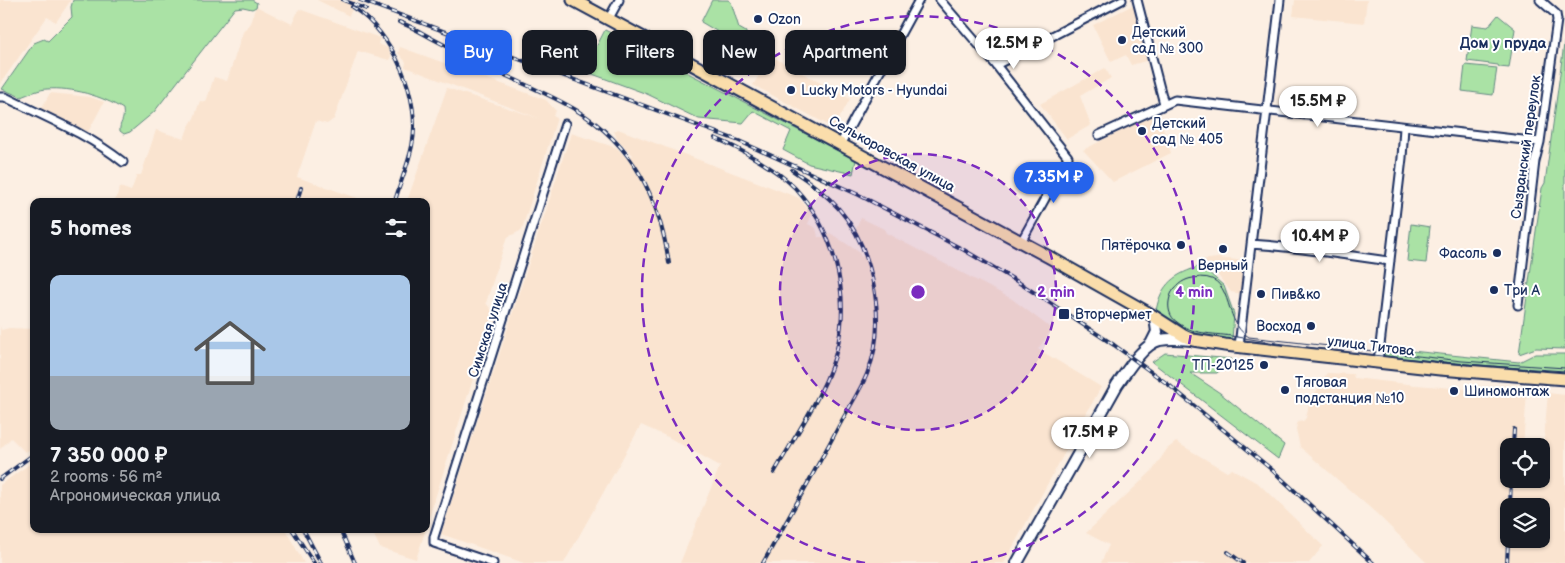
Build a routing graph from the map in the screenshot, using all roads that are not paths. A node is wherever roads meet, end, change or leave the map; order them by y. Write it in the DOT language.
graph roads {
  1 [pos="573,0"];
  2 [pos="619,0"];
  3 [pos="919,0"];
  4 [pos="940,0"];
  5 [pos="1122,0"];
  6 [pos="1137,0"];
  7 [pos="1280,0"];
  8 [pos="1540,0"];
  9 [pos="608,20"];
  10 [pos="996,65"];
  11 [pos="0,97"];
  12 [pos="1164,104"];
  13 [pos="1268,111"];
  14 [pos="565,124"];
  15 [pos="1404,127"];
  16 [pos="1099,135"];
  17 [pos="1540,142"];
  18 [pos="840,143"];
  19 [pos="123,162"];
  20 [pos="1021,242"];
  21 [pos="1251,244"];
  22 [pos="1390,261"];
  23 [pos="1518,305"];
  24 [pos="1155,317"];
  25 [pos="1193,340"];
  26 [pos="1150,345"];
  27 [pos="1238,346"];
  28 [pos="1378,362"];
  29 [pos="1565,379"];
  30 [pos="493,563"];
  31 [pos="1017,563"];
  1 -- 9 [label="main road, Селькоровская улица"];
  2 -- 9 [label="street"];
  3 -- 18 [label="street"];
  4 -- 10 [label="street"];
  5 -- 10 [label="street"];
  6 -- 12 [label="street"];
  7 -- 13 [label="street"];
  8 -- 17 [label="street, Сызранский переулок"];
  9 -- 18 [label="main road, Селькоровская улица"];
  10 -- 20 [label="street"];
  11 -- 19 [label="street"];
  12 -- 13 [label="street"];
  12 -- 16 [label="street"];
  13 -- 15 [label="street"];
  13 -- 21 [label="street"];
  14 -- 30 [label="street, Симская улица"];
  15 -- 17 [label="street"];
  15 -- 22 [label="street"];
  17 -- 23 [label="street, Сызранский переулок"];
  18 -- 20 [label="main road, Селькоровская улица"];
  20 -- 24 [label="main road, Селькоровская улица"];
  21 -- 22 [label="street"];
  21 -- 27 [label="street"];
  22 -- 28 [label="street"];
  24 -- 25 [label="main road, Селькоровская улица"];
  24 -- 26 [label="main road"];
  25 -- 26 [label="main road, улица Титова"];
  25 -- 27 [label="main road, улица Титова"];
  26 -- 31 [label="main road"];
  27 -- 28 [label="main road, улица Титова"];
  28 -- 29 [label="main road, улица Титова"];
}
